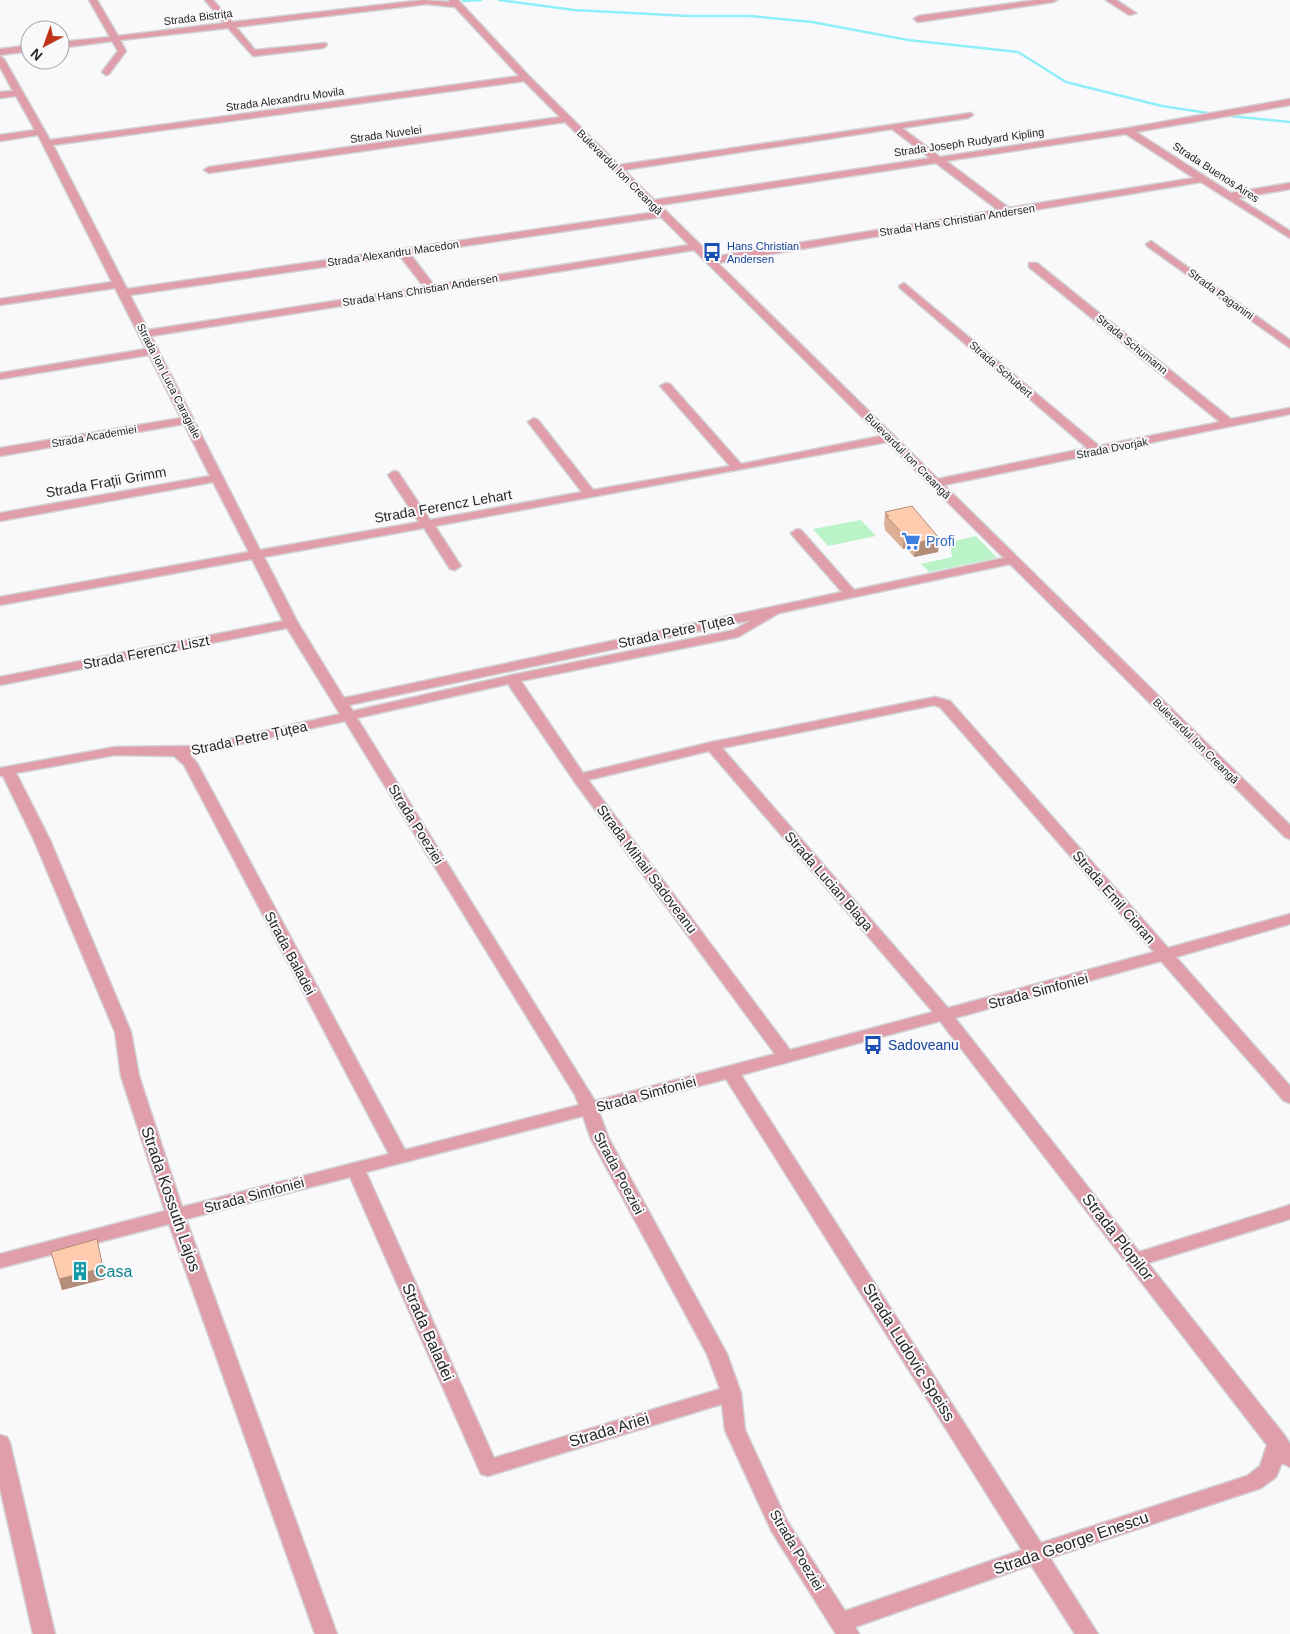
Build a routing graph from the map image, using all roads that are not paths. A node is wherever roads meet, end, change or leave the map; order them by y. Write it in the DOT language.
graph roads {
  1 [pos="93,0"];
  2 [pos="209,0"];
  3 [pos="407,0"];
  4 [pos="1054,0"];
  5 [pos="1110,0"];
  6 [pos="427,2"];
  7 [pos="455,2"];
  8 [pos="1132,13"];
  9 [pos="918,19"];
  10 [pos="231,24"];
  11 [pos="114,38"];
  12 [pos="70,44"];
  13 [pos="323,45"];
  14 [pos="20,49"];
  15 [pos="0,52"];
  16 [pos="0,59"];
  17 [pos="106,72"];
  18 [pos="526,78"];
  19 [pos="19,93"];
  20 [pos="0,95"];
  21 [pos="1290,102"];
  22 [pos="968,115"];
  23 [pos="567,119"];
  24 [pos="894,126"];
  25 [pos="1128,131"];
  26 [pos="41,132"];
  27 [pos="0,138"];
  28 [pos="47,143"];
  29 [pos="937,159"];
  30 [pos="616,168"];
  31 [pos="209,170"];
  32 [pos="1204,179"];
  33 [pos="1290,186"];
  34 [pos="1230,196"];
  35 [pos="651,203"];
  36 [pos="1008,212"];
  37 [pos="663,214"];
  38 [pos="1290,235"];
  39 [pos="1151,244"];
  40 [pos="695,246"];
  41 [pos="402,251"];
  42 [pos="709,261"];
  43 [pos="1032,265"];
  44 [pos="904,286"];
  45 [pos="122,289"];
  46 [pos="431,289"];
  47 [pos="0,302"];
  48 [pos="145,334"];
  49 [pos="1290,345"];
  50 [pos="154,351"];
  51 [pos="0,376"];
  52 [pos="666,386"];
  53 [pos="1290,411"];
  54 [pos="188,420"];
  55 [pos="534,422"];
  56 [pos="1230,424"];
  57 [pos="890,438"];
  58 [pos="1097,451"];
  59 [pos="0,452"];
  60 [pos="738,468"];
  61 [pos="394,475"];
  62 [pos="217,478"];
  63 [pos="934,483"];
  64 [pos="590,494"];
  65 [pos="0,517"];
  66 [pos="427,524"];
  67 [pos="797,533"];
  68 [pos="255,554"];
  69 [pos="1012,560"];
  70 [pos="455,566"];
  71 [pos="850,593"];
  72 [pos="0,601"];
  73 [pos="291,623"];
  74 [pos="519,673"];
  75 [pos="0,681"];
  76 [pos="344,709"];
  77 [pos="712,746"];
  78 [pos="178,751"];
  79 [pos="3,771"];
  80 [pos="579,778"];
  81 [pos="1290,834"];
  82 [pos="1290,919"];
  83 [pos="1165,955"];
  84 [pos="945,1016"];
  85 [pos="786,1057"];
  86 [pos="730,1071"];
  87 [pos="1290,1097"];
  88 [pos="588,1110"];
  89 [pos="400,1157"];
  90 [pos="355,1168"];
  91 [pos="1290,1212"];
  92 [pos="175,1215"];
  93 [pos="1136,1260"];
  94 [pos="0,1261"];
  95 [pos="731,1393"];
  96 [pos="0,1444"];
  97 [pos="1284,1451"];
  98 [pos="488,1468"];
  99 [pos="1036,1554"];
  100 [pos="845,1628"];
  101 [pos="44,1634"];
  102 [pos="326,1634"];
  103 [pos="1087,1634"];
  1 -- 11 [label="street"];
  2 -- 10 [label="street"];
  3 -- 6 [label="street"];
  4 -- 9 [label="street"];
  5 -- 8 [label="street"];
  6 -- 7 [label="street, Strada Bistrița"];
  6 -- 10 [label="street, Strada Bistrița"];
  7 -- 18 [label="street, Bulevardul Ion Creangă"];
  10 -- 11 [label="street, Strada Bistrița"];
  10 -- 13 [label="street"];
  11 -- 12 [label="street, Strada Bistrița"];
  11 -- 17 [label="street"];
  14 -- 15 [label="street"];
  16 -- 19 [label="street, Strada Ion Luca Caragiale"];
  18 -- 23 [label="street, Bulevardul Ion Creangă"];
  18 -- 28 [label="street, Strada Alexandru Movila"];
  19 -- 20 [label="street"];
  19 -- 26 [label="street, Strada Ion Luca Caragiale"];
  21 -- 25 [label="street, Strada Joseph Rudyard Kipling"];
  22 -- 24 [label="street"];
  23 -- 30 [label="street, Bulevardul Ion Creangă"];
  23 -- 31 [label="street, Strada Nuvelei"];
  24 -- 29 [label="street"];
  24 -- 30 [label="street"];
  25 -- 29 [label="street, Strada Joseph Rudyard Kipling"];
  25 -- 32 [label="street, Strada Buenos Aires"];
  26 -- 27 [label="street"];
  26 -- 28 [label="street, Strada Ion Luca Caragiale"];
  28 -- 45 [label="street, Strada Ion Luca Caragiale"];
  29 -- 35 [label="street, Strada Joseph Rudyard Kipling"];
  29 -- 36 [label="street"];
  30 -- 35 [label="street, Bulevardul Ion Creangă"];
  32 -- 34 [label="street, Strada Buenos Aires"];
  32 -- 36 [label="street, Strada Hans Christian Andersen"];
  33 -- 34 [label="street"];
  34 -- 38 [label="street, Strada Buenos Aires"];
  35 -- 37 [label="street, Bulevardul Ion Creangă"];
  36 -- 42 [label="street, Strada Hans Christian Andersen"];
  37 -- 40 [label="street, Bulevardul Ion Creangă"];
  37 -- 41 [label="street, Strada Alexandru Macedon"];
  39 -- 49 [label="street, Strada Paganini"];
  40 -- 42 [label="street, Bulevardul Ion Creangă"];
  40 -- 46 [label="street, Strada Hans Christian Andersen"];
  41 -- 45 [label="street, Strada Alexandru Macedon"];
  41 -- 46 [label="street"];
  42 -- 57 [label="street, Bulevardul Ion Creangă"];
  43 -- 56 [label="street, Strada Schumann"];
  44 -- 58 [label="street, Strada Schubert"];
  45 -- 47 [label="street, Strada Alexandru Macedon"];
  45 -- 48 [label="street, Strada Ion Luca Caragiale"];
  46 -- 48 [label="street, Strada Hans Christian Andersen"];
  48 -- 50 [label="street, Strada Ion Luca Caragiale"];
  50 -- 51 [label="street"];
  50 -- 54 [label="street, Strada Ion Luca Caragiale"];
  52 -- 60 [label="street"];
  53 -- 56 [label="street, Strada Dvorjak"];
  54 -- 59 [label="street, Strada Academiei"];
  54 -- 62 [label="street, Strada Ion Luca Caragiale"];
  55 -- 64 [label="street"];
  56 -- 58 [label="street, Strada Dvorjak"];
  57 -- 60 [label="street, Strada Ferencz Lehart"];
  57 -- 63 [label="street, Bulevardul Ion Creangă"];
  58 -- 63 [label="street, Strada Dvorjak"];
  60 -- 64 [label="street, Strada Ferencz Lehart"];
  61 -- 66 [label="street"];
  62 -- 65 [label="street, Strada Frații Grimm"];
  62 -- 68 [label="street, Strada Ion Luca Caragiale"];
  63 -- 69 [label="street, Bulevardul Ion Creangă"];
  64 -- 66 [label="street, Strada Ferencz Lehart"];
  66 -- 68 [label="street, Strada Ferencz Lehart"];
  66 -- 70 [label="street"];
  67 -- 71 [label="street"];
  68 -- 72 [label="street, Strada Ferencz Lehart"];
  68 -- 73 [label="street, Strada Ion Luca Caragiale"];
  69 -- 71 [label="street"];
  69 -- 81 [label="street, Bulevardul Ion Creangă"];
  71 -- 74 [label="street, Strada Petre Țuțea"];
  73 -- 75 [label="street, Strada Ferencz Liszt"];
  73 -- 76 [label="street, Strada Ion Luca Caragiale"];
  74 -- 76 [label="street, Strada Petre Țuțea"];
  74 -- 80 [label="street, Strada Mihail Sadoveanu"];
  76 -- 78 [label="street, Strada Petre Țuțea"];
  76 -- 88 [label="street, Strada Poeziei"];
  77 -- 80 [label="street"];
  77 -- 83 [label="street, Strada Emil Cioran"];
  77 -- 84 [label="street, Strada Lucian Blaga"];
  78 -- 79 [label="street, Strada Petre Țuțea"];
  78 -- 89 [label="street, Strada Baladei"];
  79 -- 92 [label="street, Strada Kossuth Lajos"];
  80 -- 85 [label="street, Strada Mihail Sadoveanu"];
  82 -- 83 [label="street, Strada Simfoniei"];
  83 -- 84 [label="street, Strada Simfoniei"];
  83 -- 87 [label="street, Strada Emil Cioran"];
  84 -- 85 [label="street, Strada Simfoniei"];
  84 -- 93 [label="street, Strada Plopilor"];
  85 -- 86 [label="street, Strada Simfoniei"];
  86 -- 88 [label="street, Strada Simfoniei"];
  86 -- 99 [label="street, Strada Ludovic Speiss"];
  88 -- 89 [label="street, Strada Simfoniei"];
  88 -- 95 [label="street, Strada Poeziei"];
  89 -- 90 [label="street, Strada Simfoniei"];
  90 -- 92 [label="street, Strada Simfoniei"];
  90 -- 98 [label="street, Strada Baladei"];
  91 -- 93 [label="street"];
  92 -- 94 [label="street, Strada Simfoniei"];
  92 -- 102 [label="street, Strada Kossuth Lajos"];
  93 -- 97 [label="street, Strada Plopilor"];
  95 -- 98 [label="street, Strada Ariei"];
  95 -- 100 [label="street, Strada Poeziei"];
  96 -- 101 [label="street"];
  97 -- 99 [label="street, Strada George Enescu"];
  99 -- 100 [label="street, Strada George Enescu"];
  99 -- 103 [label="street, Strada Ludovic Speiss"];
}
